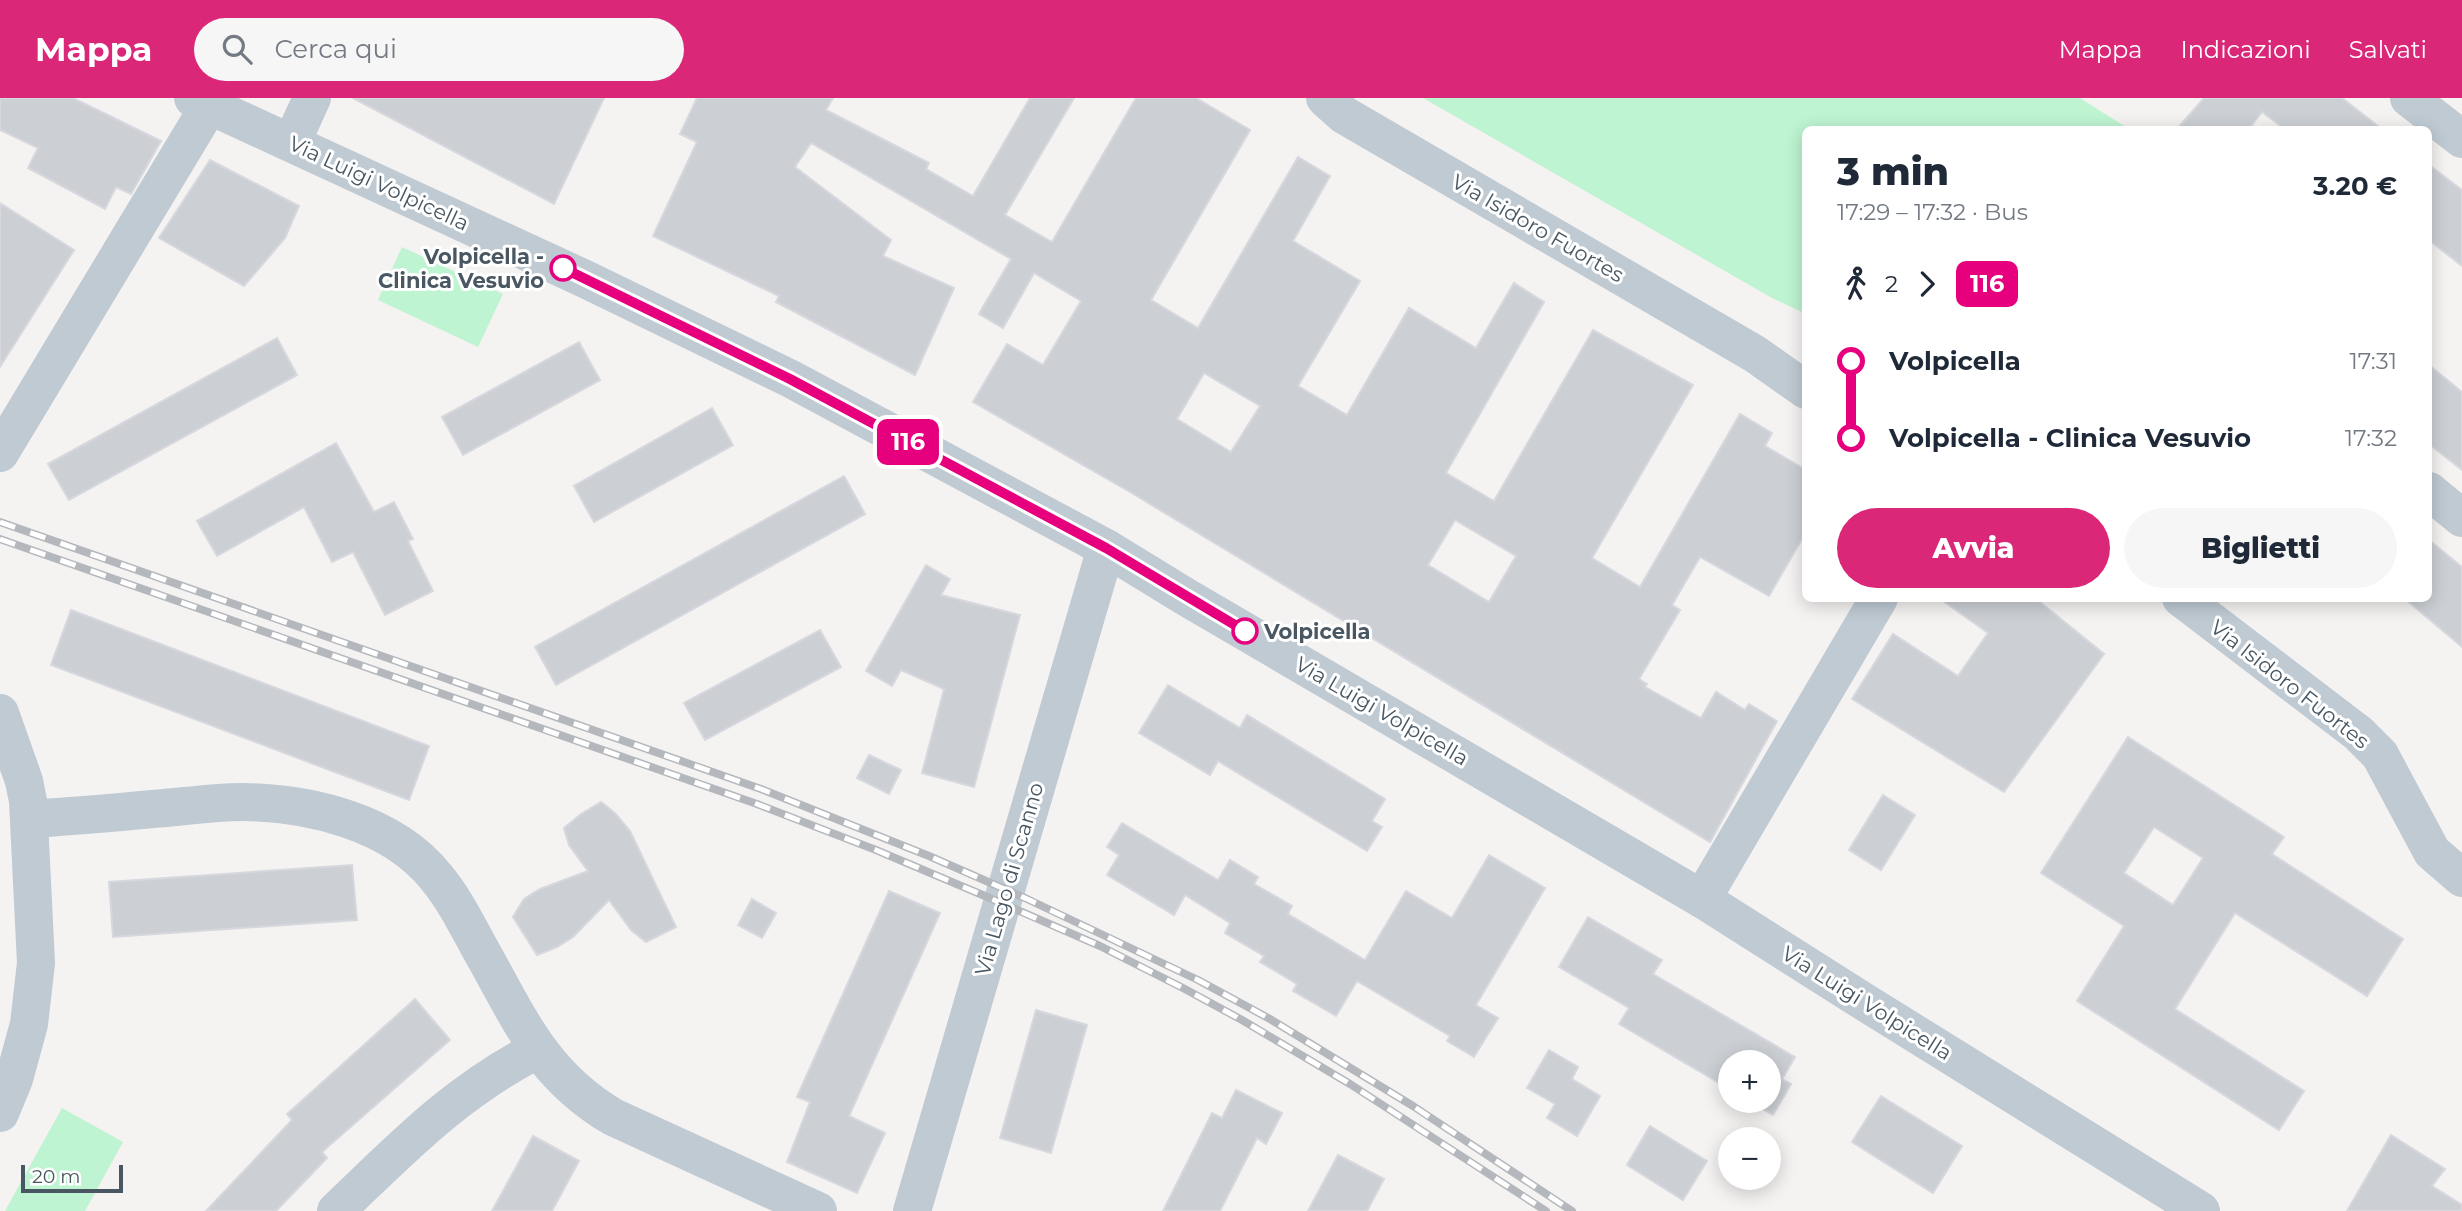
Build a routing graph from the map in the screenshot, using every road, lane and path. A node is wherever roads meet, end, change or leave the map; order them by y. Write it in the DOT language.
graph roads {
  1 [pos="312,98"];
  2 [pos="1325,98"];
  3 [pos="2409,98"];
  4 [pos="201,102"];
  5 [pos="2462,139"];
  6 [pos="292,142"];
  7 [pos="1755,355"];
  8 [pos="1802,360"];
  9 [pos="1802,387"];
  10 [pos="0,453"];
  11 [pos="2432,493"];
  12 [pos="2462,517"];
  13 [pos="1106,548"];
  14 [pos="1877,602"];
  15 [pos="2186,602"];
  16 [pos="0,713"];
  17 [pos="31,819"];
  18 [pos="2462,878"];
  19 [pos="1702,899"];
  20 [pos="537,1050"];
  21 [pos="0,1113"];
  22 [pos="336,1211"];
  23 [pos="818,1211"];
  24 [pos="912,1211"];
  25 [pos="2201,1211"];
  1 -- 6 [label="street"];
  2 -- 7 [label="street, Via Isidoro Fuortes"];
  3 -- 5 [label="street"];
  4 -- 6 [label="street, Via Luigi Volpicella"];
  4 -- 10 [label="street"];
  6 -- 13 [label="street, Via Luigi Volpicella"];
  7 -- 8 [label="street, Via Isidoro Fuortes"];
  7 -- 9 [label="street, Via Isidoro Fuortes"];
  11 -- 12 [label="street"];
  13 -- 19 [label="street, Via Luigi Volpicella"];
  13 -- 24 [label="street, Via Lago di Scanno"];
  14 -- 19 [label="street"];
  15 -- 18 [label="street, Via Isidoro Fuortes"];
  16 -- 17 [label="street"];
  17 -- 20 [label="street"];
  17 -- 21 [label="street"];
  19 -- 25 [label="street, Via Luigi Volpicella"];
  20 -- 22 [label="street"];
  20 -- 23 [label="street"];
}
